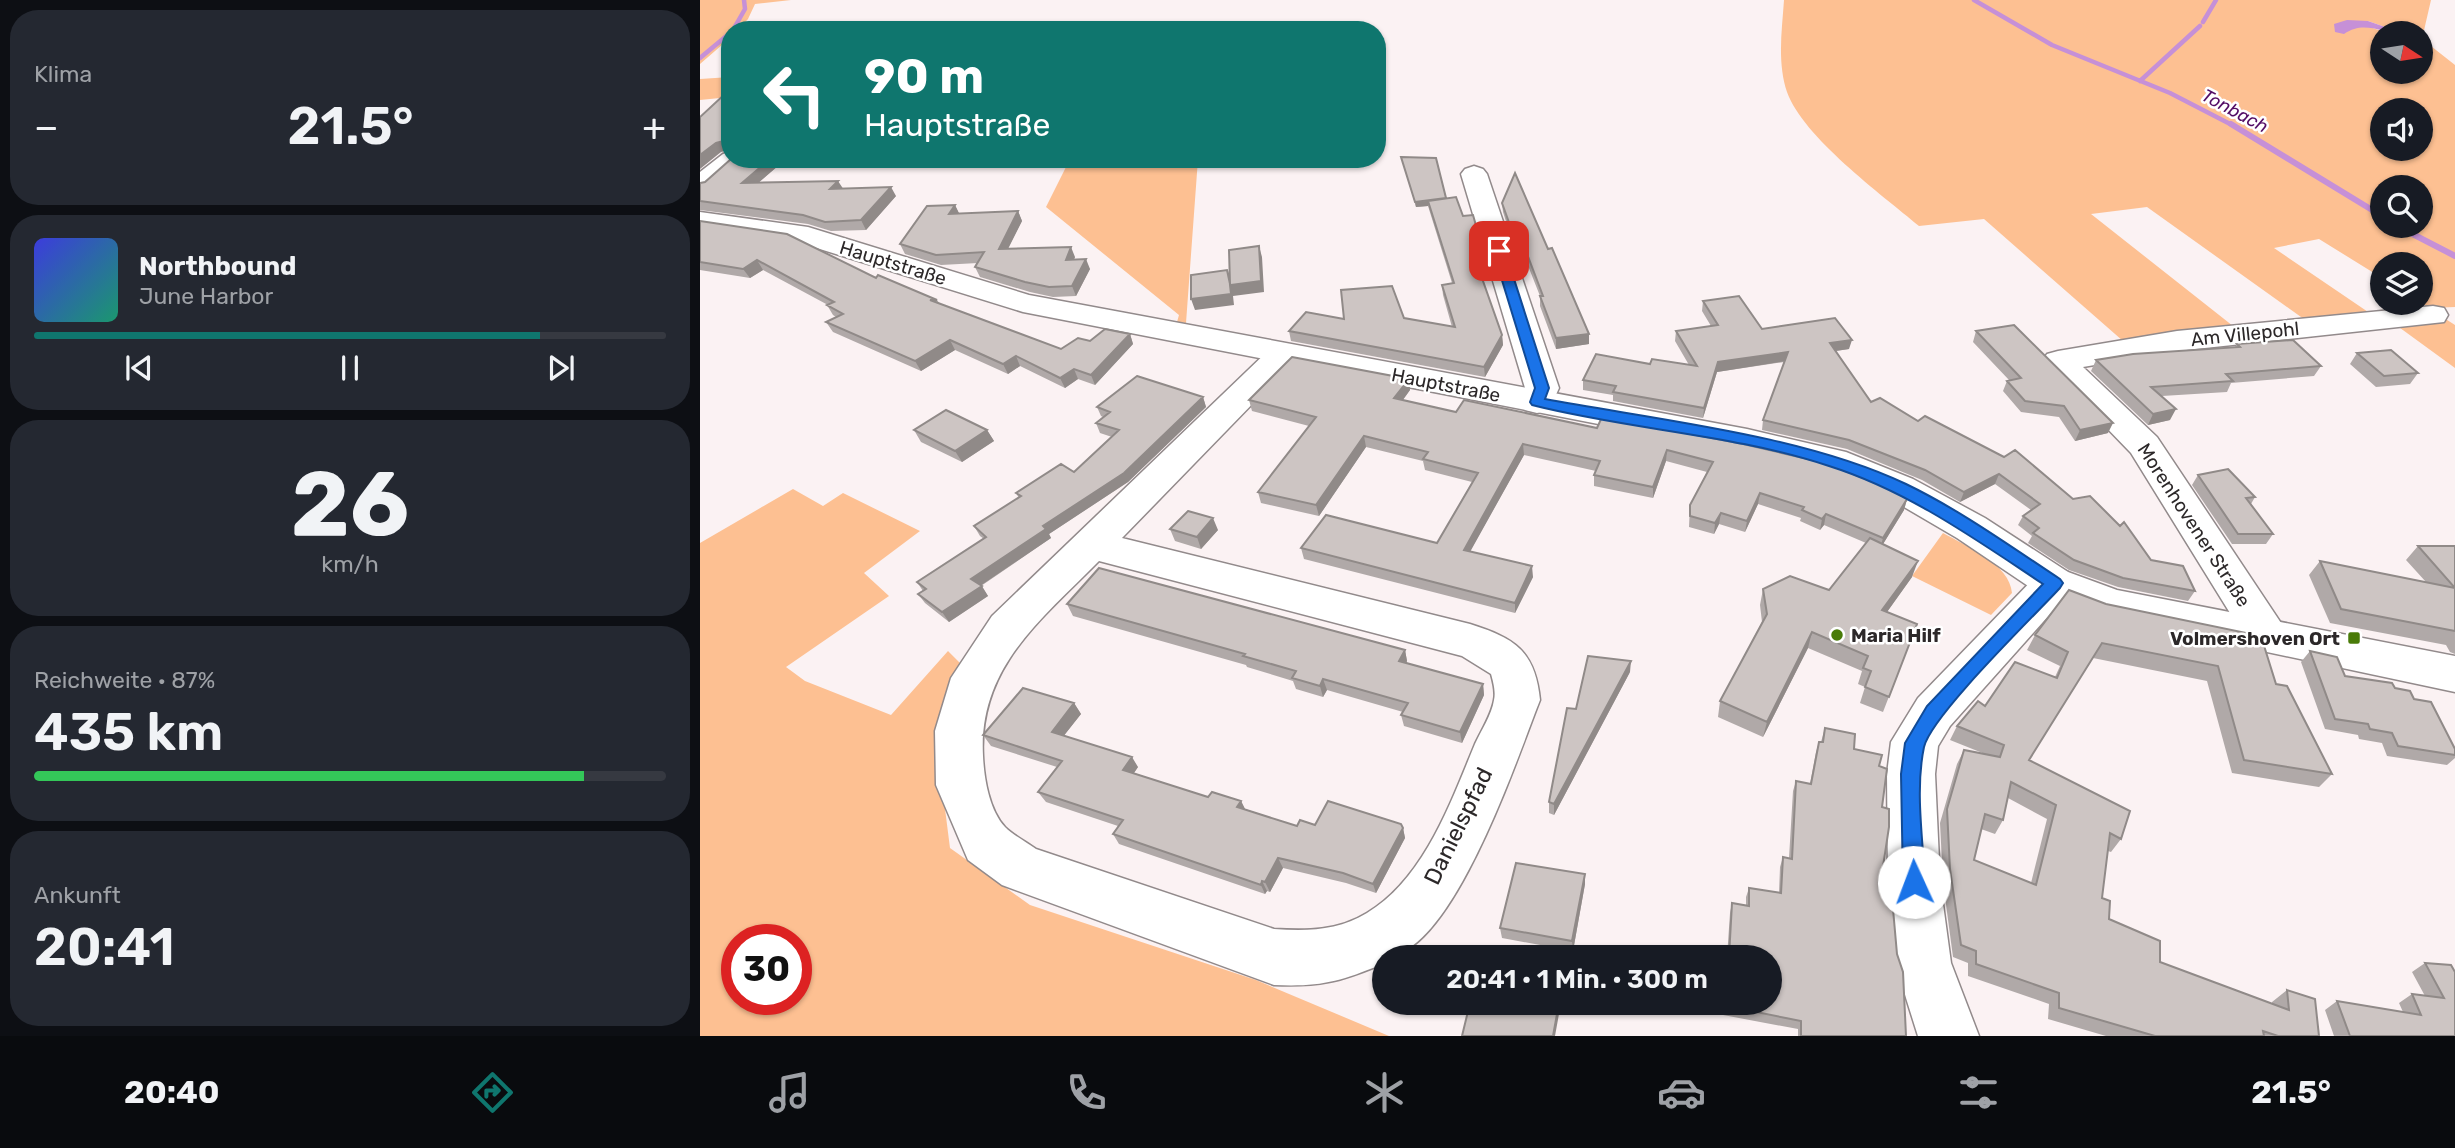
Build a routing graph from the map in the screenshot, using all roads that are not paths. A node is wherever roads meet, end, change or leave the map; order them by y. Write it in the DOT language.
graph roads {
  1 [pos="721,168"];
  2 [pos="1474,174"];
  3 [pos="700,184"];
  4 [pos="700,220"];
  5 [pos="2433,315"];
  6 [pos="1283,354"];
  7 [pos="2058,360"];
  8 [pos="1537,402"];
  9 [pos="1089,544"];
  10 [pos="2054,583"];
  11 [pos="2266,635"];
  12 [pos="2455,674"];
  13 [pos="1950,1036"];
  1 -- 3 [label="street"];
  2 -- 8 [label="street"];
  4 -- 6 [label="street, Hauptstraße"];
  5 -- 7 [label="street, Am Villepohl"];
  6 -- 8 [label="street, Hauptstraße"];
  6 -- 9 [label="street, Danielspfad"];
  7 -- 11 [label="street, Morenhovener Straße"];
  8 -- 10 [label="street, Hauptstraße"];
  9 -- 9 [label="street, Danielspfad"];
  10 -- 11 [label="street, Hauptstraße"];
  10 -- 13 [label="street"];
  11 -- 12 [label="street, Hauptstraße"];
}
